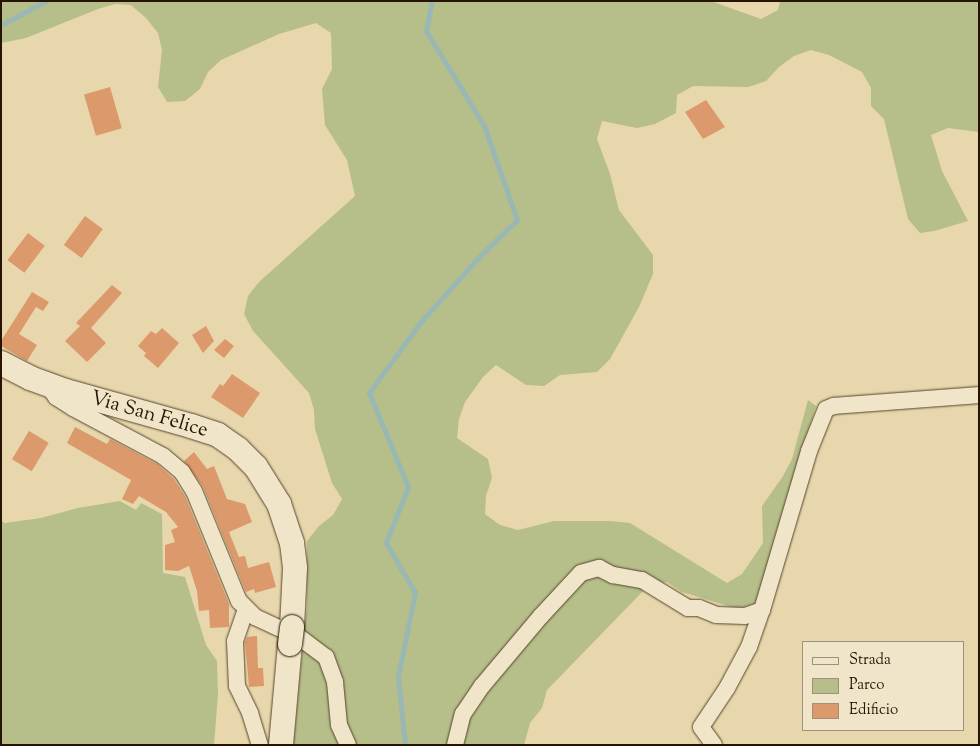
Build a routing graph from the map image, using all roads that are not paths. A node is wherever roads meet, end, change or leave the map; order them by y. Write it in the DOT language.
graph roads {
  1 [pos="1,363"];
  2 [pos="47,384"];
  3 [pos="979,395"];
  4 [pos="246,609"];
  5 [pos="762,610"];
  6 [pos="291,634"];
  7 [pos="260,745"];
  8 [pos="280,745"];
  9 [pos="348,745"];
  10 [pos="455,745"];
  11 [pos="714,745"];
  1 -- 2 [label="street, Via San Felice"];
  2 -- 4 [label="street"];
  2 -- 6 [label="street, Via San Felice"];
  3 -- 5 [label="street"];
  4 -- 6 [label="street"];
  4 -- 7 [label="street"];
  5 -- 10 [label="street"];
  5 -- 11 [label="street"];
  6 -- 8 [label="street, Via San Felice"];
  6 -- 9 [label="street"];
}
